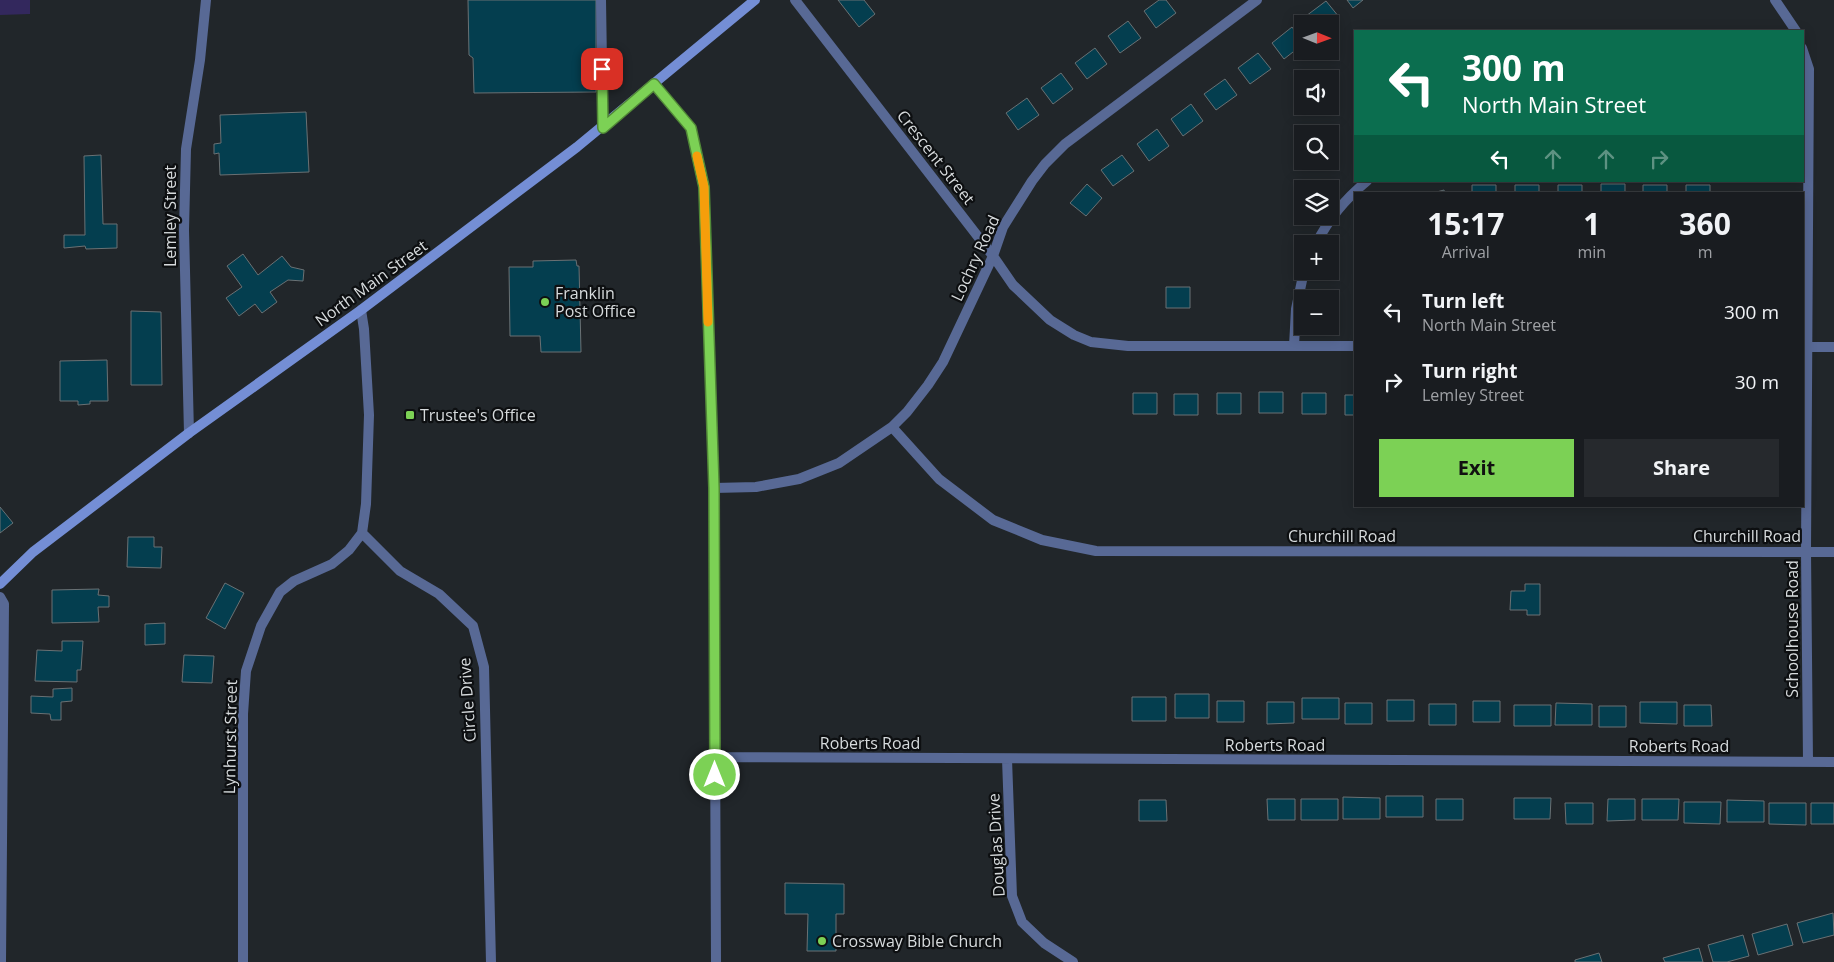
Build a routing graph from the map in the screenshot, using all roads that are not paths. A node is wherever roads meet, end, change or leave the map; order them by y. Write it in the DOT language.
graph roads {
  1 [pos="206,0"];
  2 [pos="601,0"];
  3 [pos="755,0"];
  4 [pos="795,0"];
  5 [pos="1257,0"];
  6 [pos="1775,0"];
  7 [pos="1795,30"];
  8 [pos="1804,54"];
  9 [pos="654,84"];
  10 [pos="603,128"];
  11 [pos="1805,141"];
  12 [pos="1366,182"];
  13 [pos="1321,235"];
  14 [pos="993,256"];
  15 [pos="1302,280"];
  16 [pos="361,310"];
  17 [pos="1294,346"];
  18 [pos="1354,346"];
  19 [pos="1806,347"];
  20 [pos="1834,347"];
  21 [pos="892,427"];
  22 [pos="188,433"];
  23 [pos="714,488"];
  24 [pos="362,533"];
  25 [pos="1806,552"];
  26 [pos="1834,552"];
  27 [pos="0,584"];
  28 [pos="0,597"];
  29 [pos="715,757"];
  30 [pos="1007,759"];
  31 [pos="1808,762"];
  32 [pos="1834,762"];
  33 [pos="1,962"];
  34 [pos="243,962"];
  35 [pos="490,962"];
  36 [pos="716,962"];
  37 [pos="1073,962"];
  1 -- 22 [label="street, Lemley Street"];
  2 -- 10 [label="street"];
  3 -- 9 [label="street, North Main Street"];
  4 -- 14 [label="street, Crescent Street"];
  5 -- 14 [label="street, Lochry Road"];
  6 -- 7 [label="street"];
  8 -- 11 [label="street, Schoolhouse Road"];
  9 -- 10 [label="street, North Main Street"];
  9 -- 23 [label="street"];
  10 -- 16 [label="street, North Main Street"];
  11 -- 19 [label="street, Schoolhouse Road"];
  12 -- 13 [label="street"];
  14 -- 17 [label="street, Crescent Street"];
  14 -- 21 [label="street, Lochry Road"];
  15 -- 17 [label="street"];
  16 -- 22 [label="street, North Main Street"];
  16 -- 24 [label="street"];
  17 -- 18 [label="street, Crescent Street"];
  19 -- 20 [label="street"];
  19 -- 25 [label="street, Schoolhouse Road"];
  21 -- 23 [label="street, Lochry Road"];
  21 -- 25 [label="street, Churchill Road"];
  22 -- 27 [label="street, North Main Street"];
  23 -- 29 [label="street"];
  24 -- 34 [label="street, Lynhurst Street"];
  24 -- 35 [label="street, Circle Drive"];
  25 -- 26 [label="street, Churchill Road"];
  25 -- 31 [label="street, Schoolhouse Road"];
  28 -- 33 [label="street"];
  29 -- 30 [label="street, Roberts Road"];
  29 -- 36 [label="street"];
  30 -- 31 [label="street, Roberts Road"];
  30 -- 37 [label="street, Douglas Drive"];
  31 -- 32 [label="street, Roberts Road"];
}
